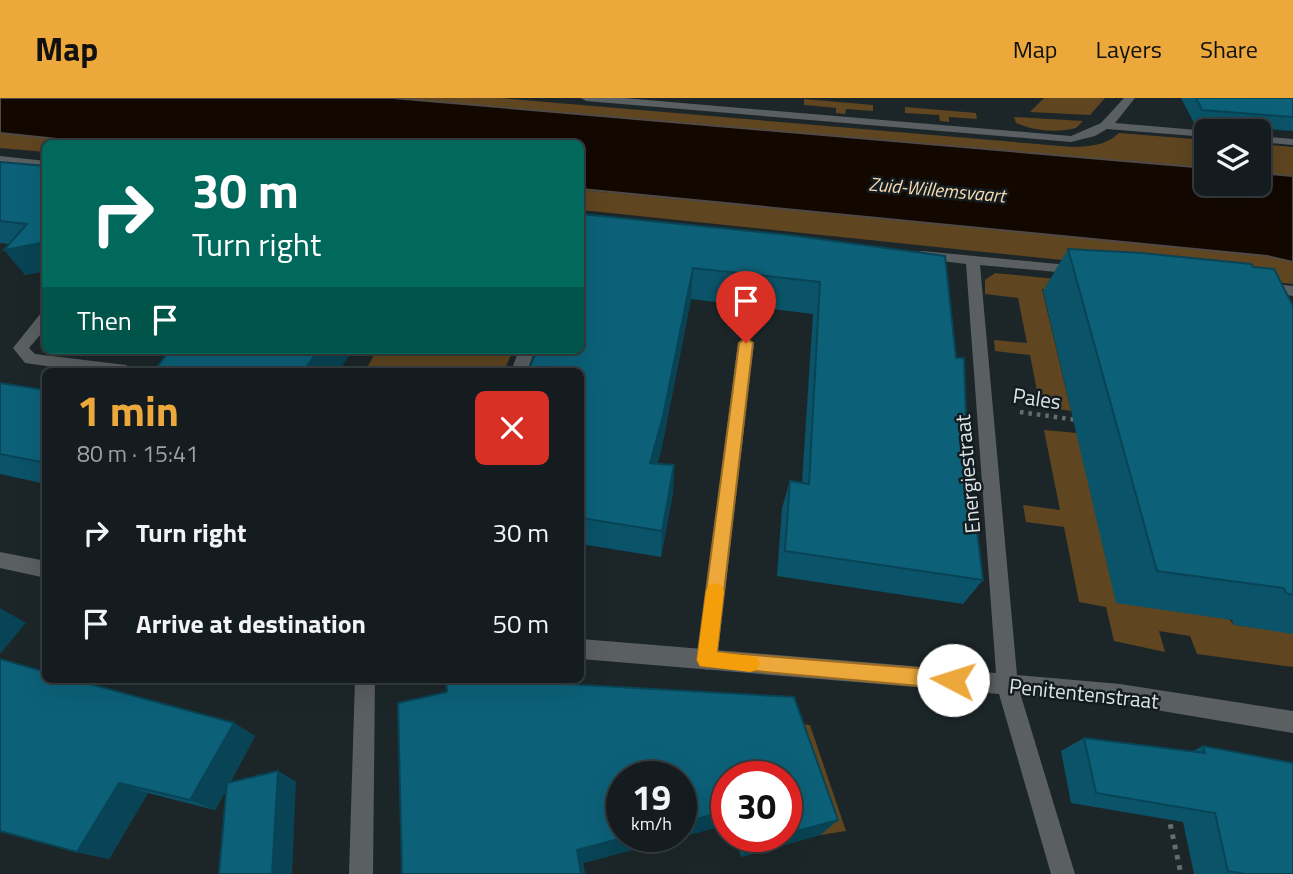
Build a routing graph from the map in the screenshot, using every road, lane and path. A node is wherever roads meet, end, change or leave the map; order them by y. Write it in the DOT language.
graph roads {
  1 [pos="586,98"];
  2 [pos="1130,98"];
  3 [pos="1107,126"];
  4 [pos="1194,133"];
  5 [pos="1271,140"];
  6 [pos="1293,142"];
  7 [pos="0,160"];
  8 [pos="42,165"];
  9 [pos="906,253"];
  10 [pos="973,260"];
  11 [pos="1095,272"];
  12 [pos="1244,286"];
  13 [pos="1293,291"];
  14 [pos="42,322"];
  15 [pos="746,343"];
  16 [pos="102,368"];
  17 [pos="985,407"];
  18 [pos="1079,420"];
  19 [pos="0,559"];
  20 [pos="42,569"];
  21 [pos="584,649"];
  22 [pos="707,660"];
  23 [pos="365,683"];
  24 [pos="1007,684"];
  25 [pos="1293,722"];
  26 [pos="1164,801"];
  27 [pos="361,874"];
  28 [pos="1063,874"];
  29 [pos="1181,874"];
  1 -- 3 [label="street"];
  2 -- 3 [label="street"];
  3 -- 4 [label="street"];
  5 -- 6 [label="street"];
  7 -- 8 [label="street"];
  9 -- 10 [label="street"];
  10 -- 11 [label="street"];
  10 -- 17 [label="street, Energiestraat"];
  12 -- 13 [label="street"];
  14 -- 16 [label="street"];
  15 -- 22 [label="street"];
  17 -- 18 [label="path, Pales"];
  17 -- 24 [label="street, Energiestraat"];
  19 -- 20 [label="street"];
  21 -- 22 [label="street, Penitentenstraat"];
  22 -- 24 [label="street, Penitentenstraat"];
  23 -- 27 [label="street"];
  24 -- 25 [label="street, Penitentenstraat"];
  24 -- 28 [label="street, Energiestraat"];
  26 -- 29 [label="path"];
}
